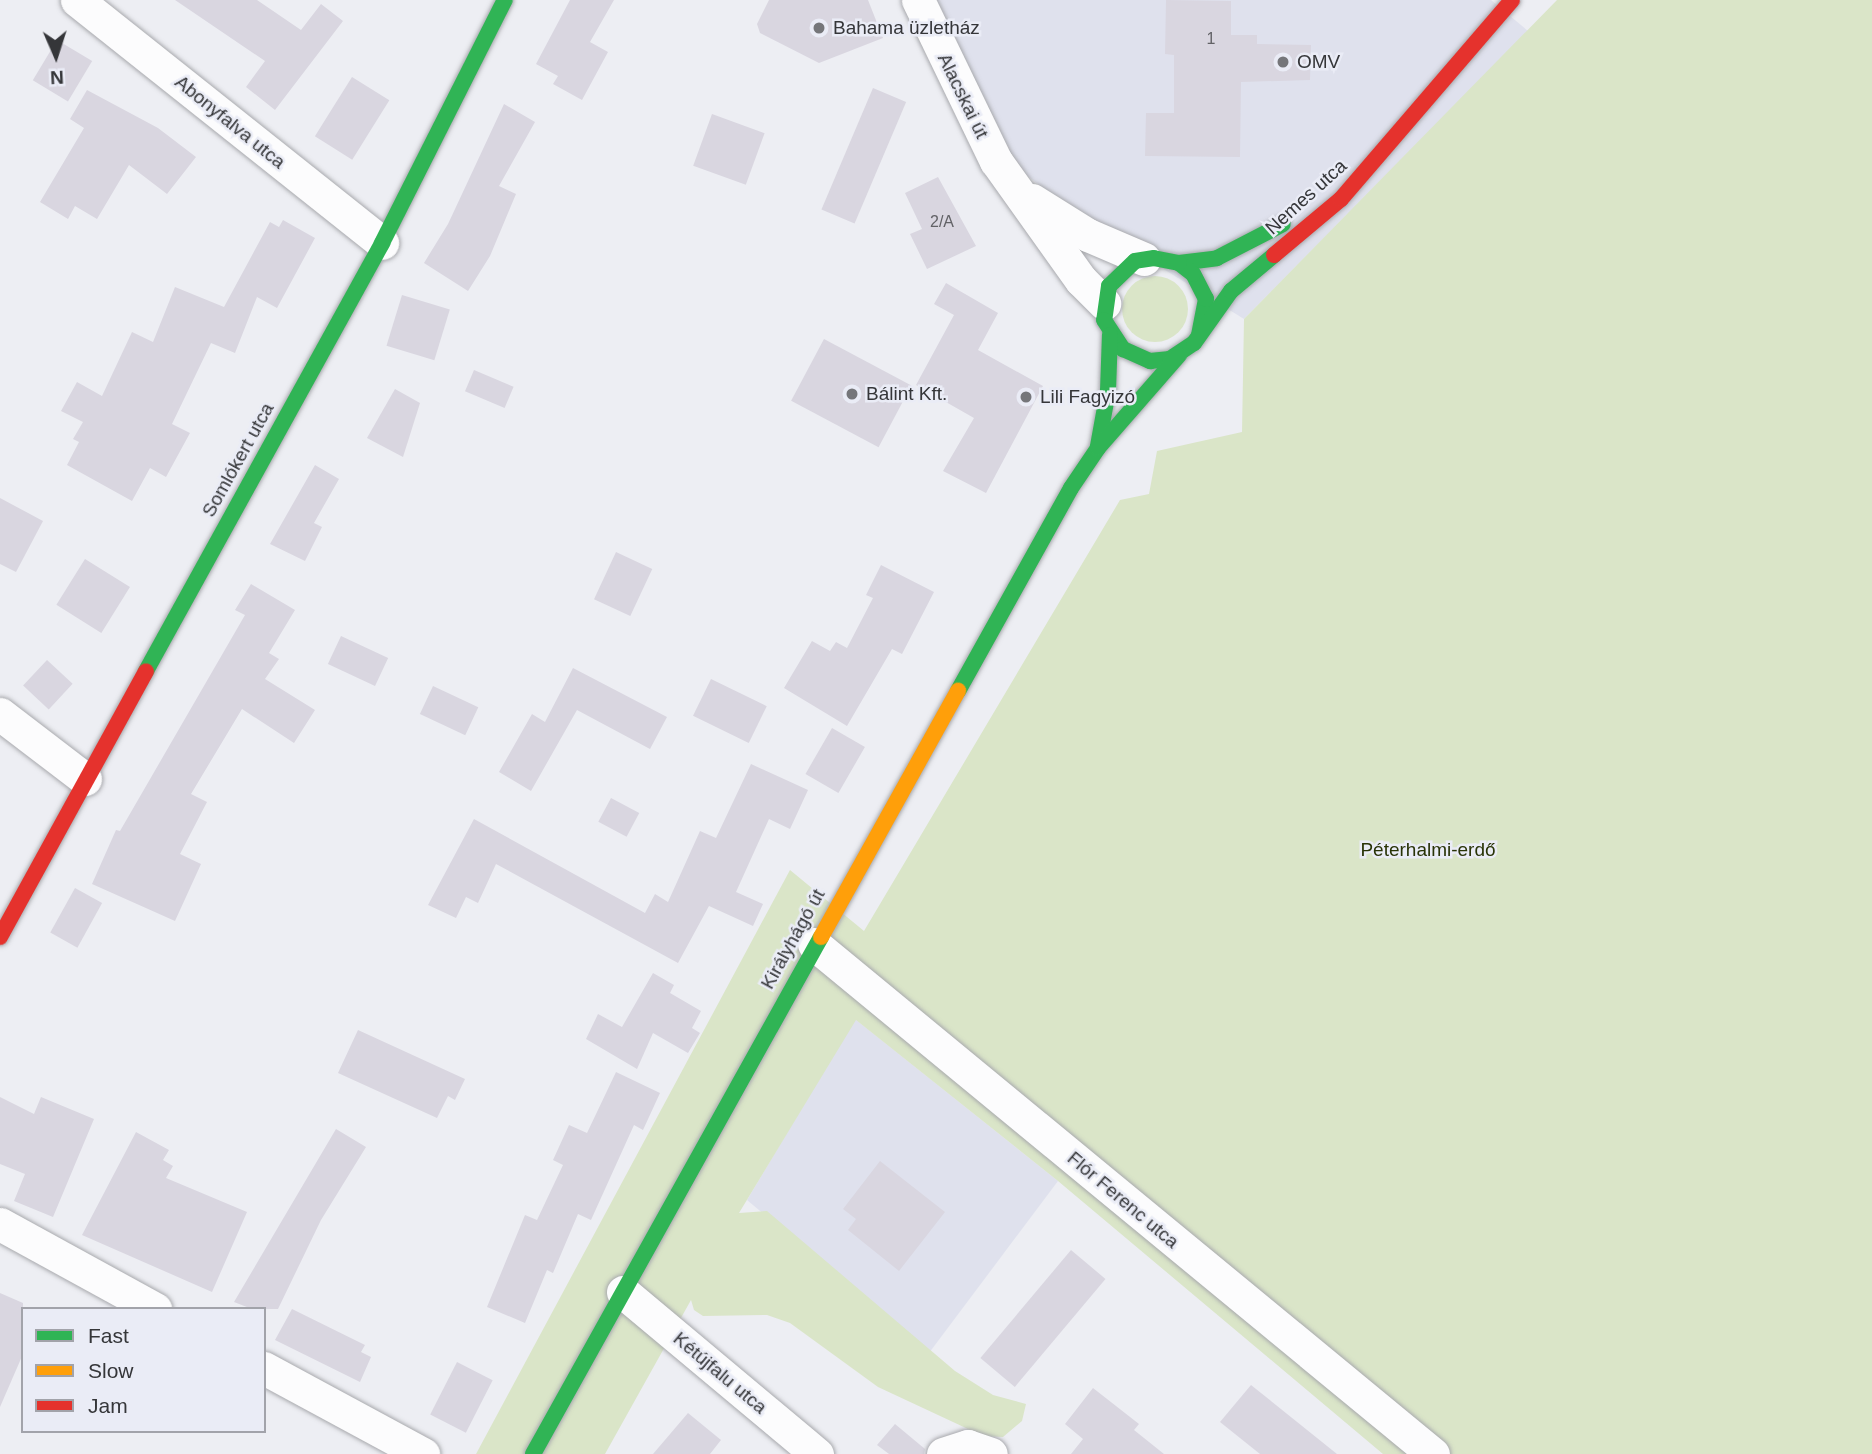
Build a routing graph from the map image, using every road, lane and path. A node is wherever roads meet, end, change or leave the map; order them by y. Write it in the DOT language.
graph roads {
  1 [pos="77,0"];
  2 [pos="505,0"];
  3 [pos="918,0"];
  4 [pos="1512,0"];
  5 [pos="1494,23"];
  6 [pos="1386,118"];
  7 [pos="1015,189"];
  8 [pos="1291,215"];
  9 [pos="382,243"];
  10 [pos="1144,259"];
  11 [pos="1179,263"];
  12 [pos="1107,319"];
  13 [pos="1199,335"];
  14 [pos="1179,355"];
  15 [pos="1098,449"];
  16 [pos="0,714"];
  17 [pos="85,779"];
  18 [pos="0,937"];
  19 [pos="814,944"];
  20 [pos="0,1224"];
  21 [pos="624,1292"];
  22 [pos="151,1307"];
  23 [pos="266,1369"];
  24 [pos="423,1454"];
  25 [pos="533,1454"];
  26 [pos="817,1454"];
  27 [pos="943,1454"];
  28 [pos="990,1454"];
  29 [pos="1433,1454"];
  1 -- 9 [label="street, Abonyfalva utca"];
  2 -- 9 [label="street, Somlókert utca"];
  3 -- 7 [label="street, Alacskai út"];
  4 -- 5 [label="street, Nemes utca"];
  5 -- 6 [label="street, Nemes utca"];
  5 -- 13 [label="street, Nemes utca"];
  7 -- 10 [label="street, Alacskai út"];
  7 -- 12 [label="street, Alacskai út"];
  8 -- 11 [label="street, Nemes utca"];
  9 -- 17 [label="street, Somlókert utca"];
  10 -- 11 [label="street, Nemes utca"];
  10 -- 12 [label="street"];
  11 -- 13 [label="street"];
  12 -- 14 [label="street"];
  12 -- 15 [label="street, Királyhágó út"];
  13 -- 14 [label="street, Királyhágó út"];
  14 -- 15 [label="street, Királyhágó út"];
  15 -- 19 [label="street, Királyhágó út"];
  16 -- 17 [label="street"];
  17 -- 18 [label="street, Somlókert utca"];
  19 -- 21 [label="street, Királyhágó út"];
  19 -- 29 [label="street, Flór Ferenc utca"];
  20 -- 22 [label="street"];
  21 -- 25 [label="street, Királyhágó út"];
  21 -- 26 [label="street, Kétújfalu utca"];
  23 -- 24 [label="street"];
  27 -- 28 [label="street"];
}
